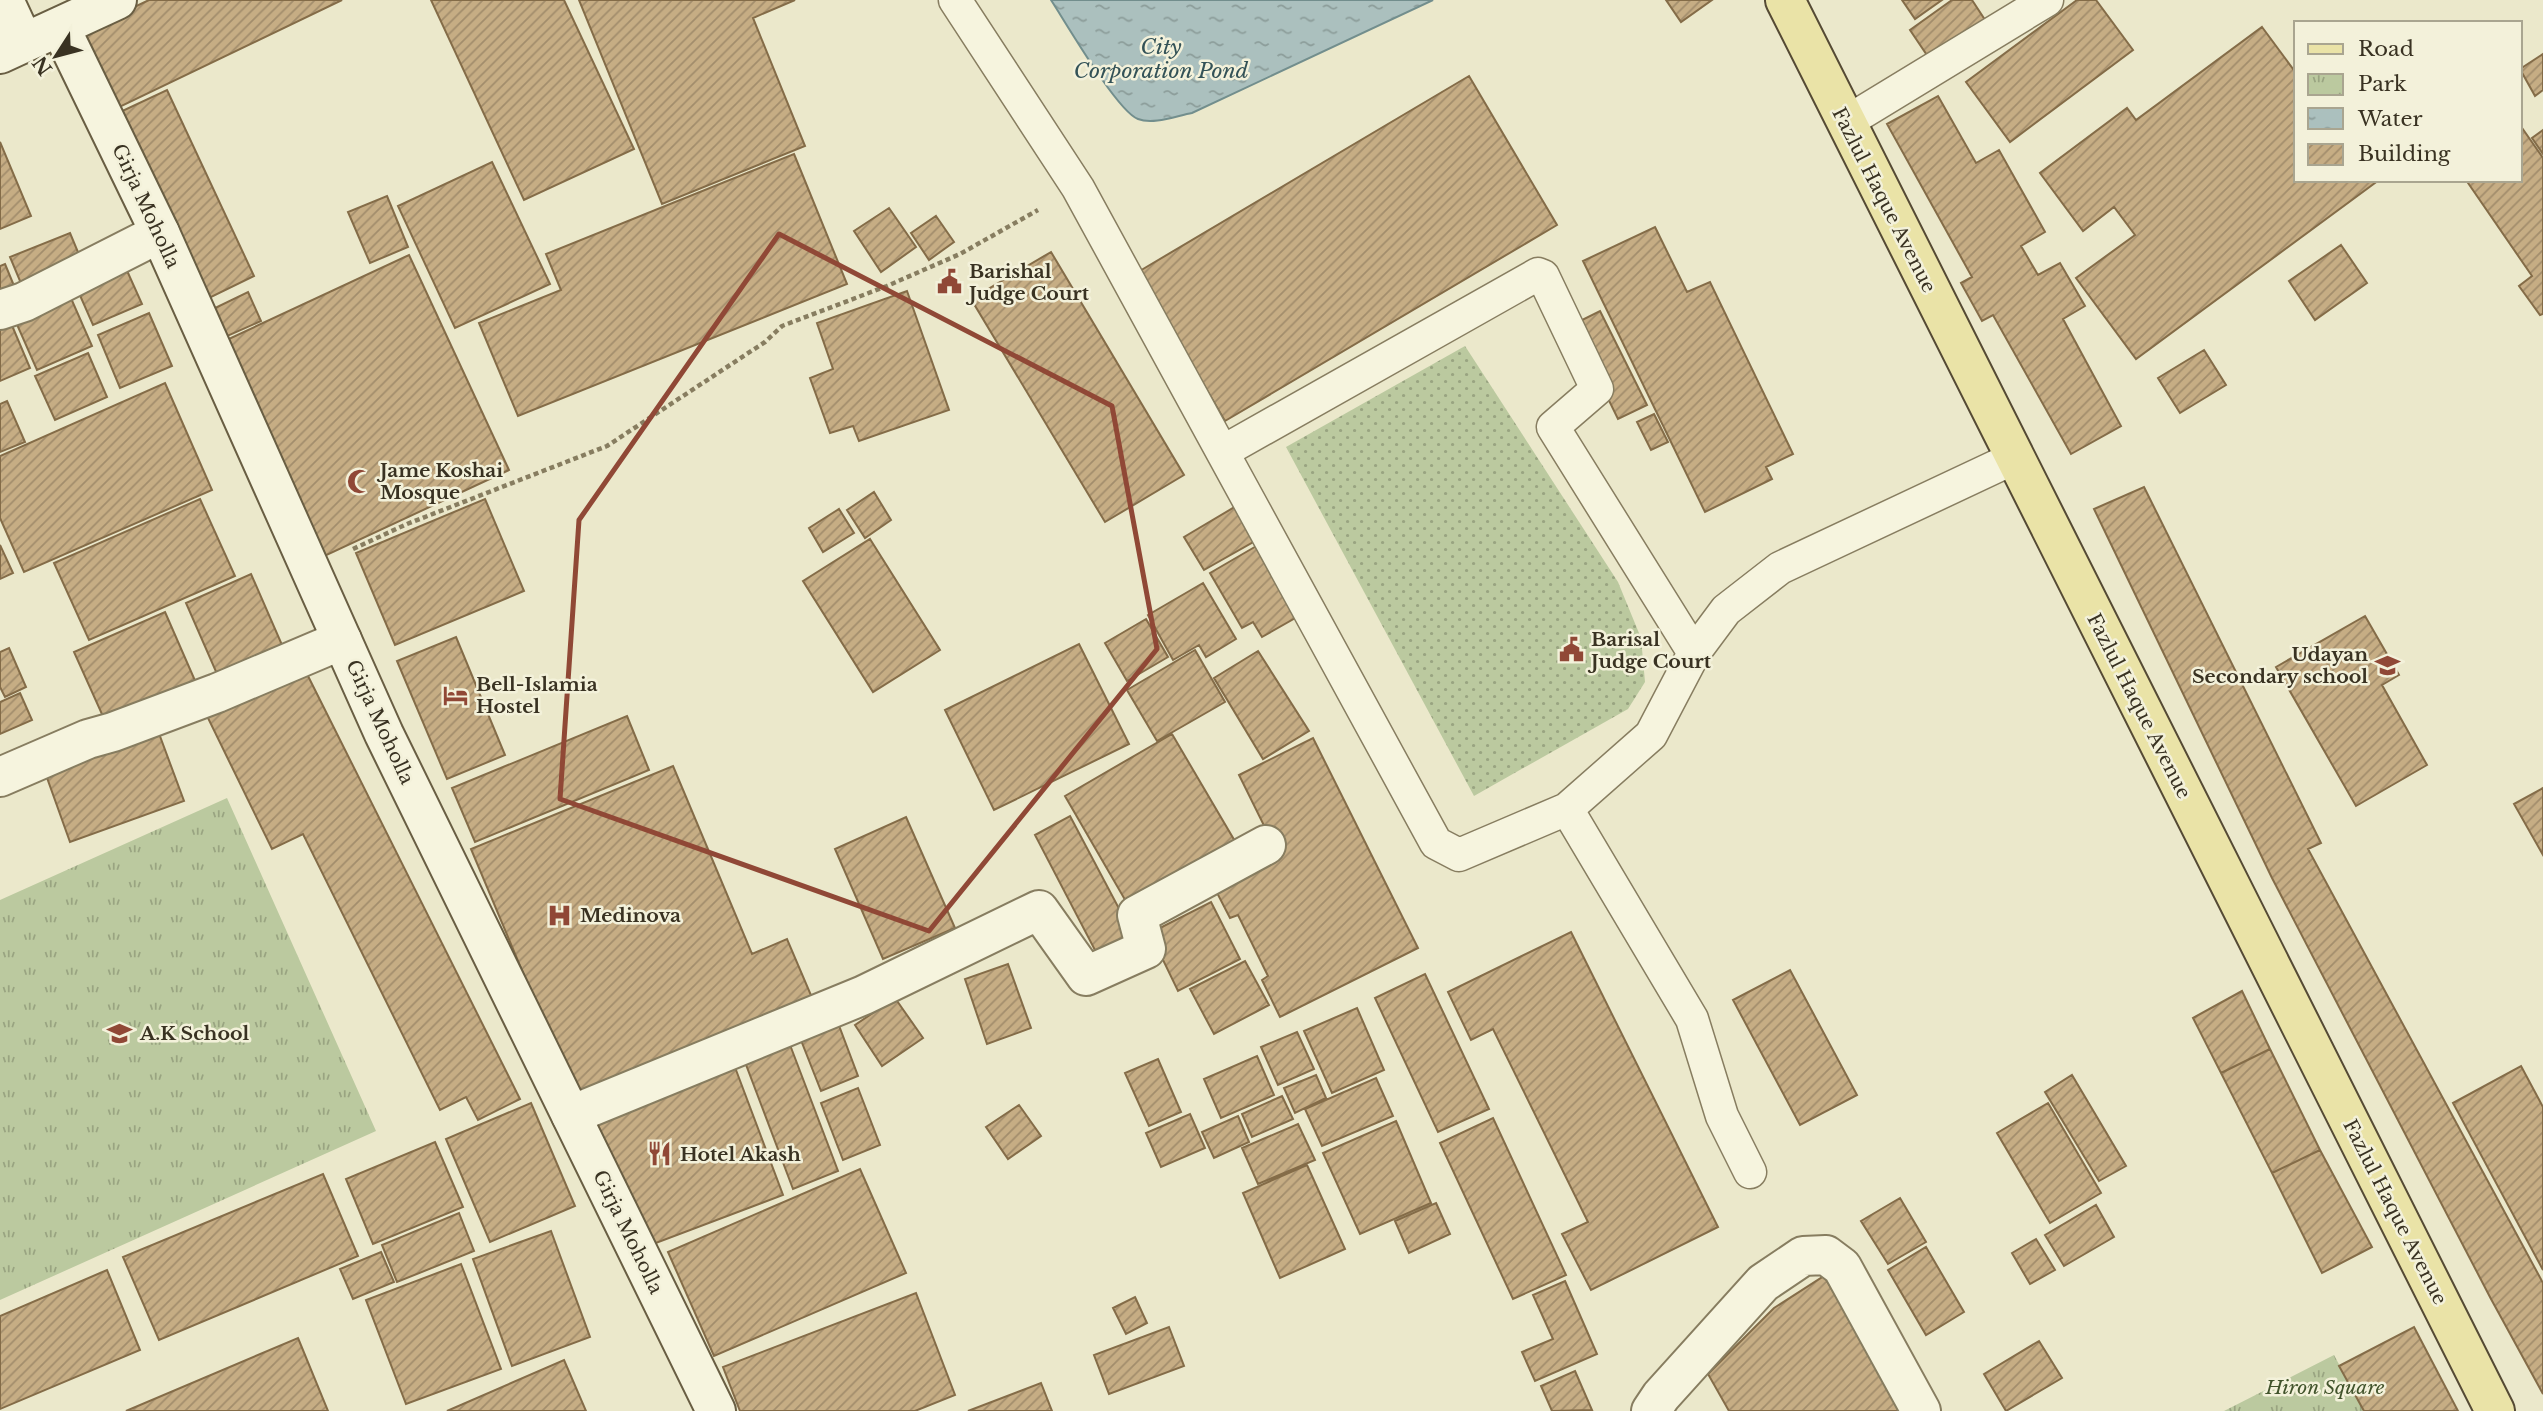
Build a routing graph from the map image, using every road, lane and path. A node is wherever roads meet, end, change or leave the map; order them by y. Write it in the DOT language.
graph roads {
  1 [pos="4,0"];
  2 [pos="117,0"];
  3 [pos="955,0"];
  4 [pos="1785,0"];
  5 [pos="2047,0"];
  6 [pos="60,27"];
  7 [pos="12,49"];
  8 [pos="1844,122"];
  9 [pos="1078,188"];
  10 [pos="160,233"];
  11 [pos="0,310"];
  12 [pos="1224,451"];
  13 [pos="2014,458"];
  14 [pos="311,570"];
  15 [pos="342,640"];
  16 [pos="1694,653"];
  17 [pos="0,776"];
  18 [pos="1567,809"];
  19 [pos="1266,845"];
  20 [pos="571,1115"];
  21 [pos="1750,1172"];
  22 [pos="716,1411"];
  23 [pos="1651,1411"];
  24 [pos="1921,1411"];
  25 [pos="2495,1411"];
  1 -- 7 [label="street"];
  2 -- 6 [label="street"];
  3 -- 9 [label="lane"];
  4 -- 8 [label="main road, Fazlul Haque Avenue"];
  5 -- 8 [label="lane"];
  6 -- 7 [label="street"];
  6 -- 10 [label="street, Girja Moholla"];
  8 -- 13 [label="main road, Fazlul Haque Avenue"];
  9 -- 12 [label="lane"];
  9 -- 14 [label="path"];
  10 -- 11 [label="street"];
  10 -- 14 [label="street, Girja Moholla"];
  12 -- 16 [label="lane"];
  12 -- 18 [label="lane"];
  13 -- 16 [label="lane"];
  13 -- 25 [label="main road, Fazlul Haque Avenue"];
  14 -- 15 [label="street, Girja Moholla"];
  15 -- 17 [label="street"];
  15 -- 20 [label="street, Girja Moholla"];
  16 -- 18 [label="lane"];
  18 -- 21 [label="lane"];
  19 -- 20 [label="street"];
  20 -- 22 [label="street, Girja Moholla"];
  23 -- 24 [label="street"];
}
